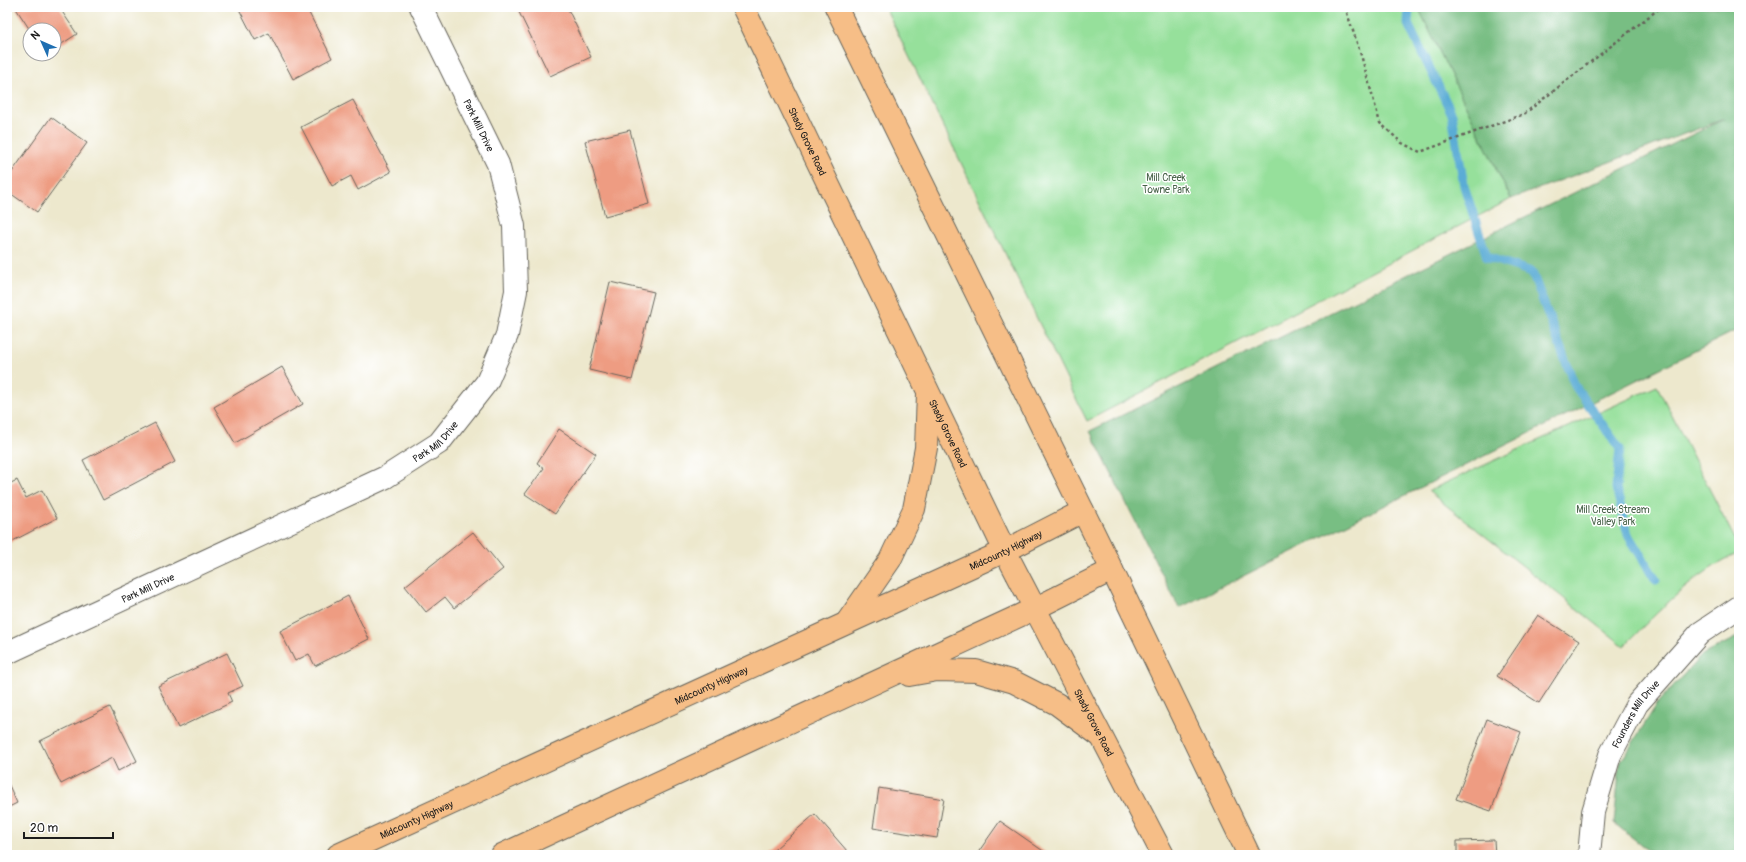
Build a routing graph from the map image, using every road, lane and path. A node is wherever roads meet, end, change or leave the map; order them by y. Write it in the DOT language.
graph roads {
  1 [pos="421,7"];
  2 [pos="743,7"];
  3 [pos="836,7"];
  4 [pos="1345,7"];
  5 [pos="1661,7"];
  6 [pos="928,390"];
  7 [pos="1083,512"];
  8 [pos="1005,551"];
  9 [pos="1112,570"];
  10 [pos="1739,607"];
  11 [pos="1036,608"];
  12 [pos="846,623"];
  13 [pos="7,653"];
  14 [pos="878,681"];
  15 [pos="1103,738"];
  16 [pos="338,855"];
  17 [pos="502,855"];
  18 [pos="1164,855"];
  19 [pos="1249,855"];
  20 [pos="1589,855"];
  1 -- 13 [label="street, Park Mill Drive"];
  2 -- 6 [label="main road, Shady Grove Road"];
  3 -- 7 [label="main road"];
  4 -- 5 [label="path"];
  6 -- 8 [label="main road, Shady Grove Road"];
  6 -- 12 [label="main road"];
  7 -- 8 [label="main road, Midcounty Highway"];
  7 -- 9 [label="main road"];
  8 -- 11 [label="main road, Shady Grove Road"];
  8 -- 12 [label="main road, Midcounty Highway"];
  9 -- 11 [label="main road"];
  9 -- 19 [label="main road"];
  10 -- 20 [label="street, Founders Mill Drive"];
  11 -- 14 [label="main road"];
  11 -- 15 [label="main road, Shady Grove Road"];
  12 -- 16 [label="main road, Midcounty Highway"];
  14 -- 15 [label="main road"];
  14 -- 17 [label="main road"];
  15 -- 18 [label="main road, Shady Grove Road"];
}
